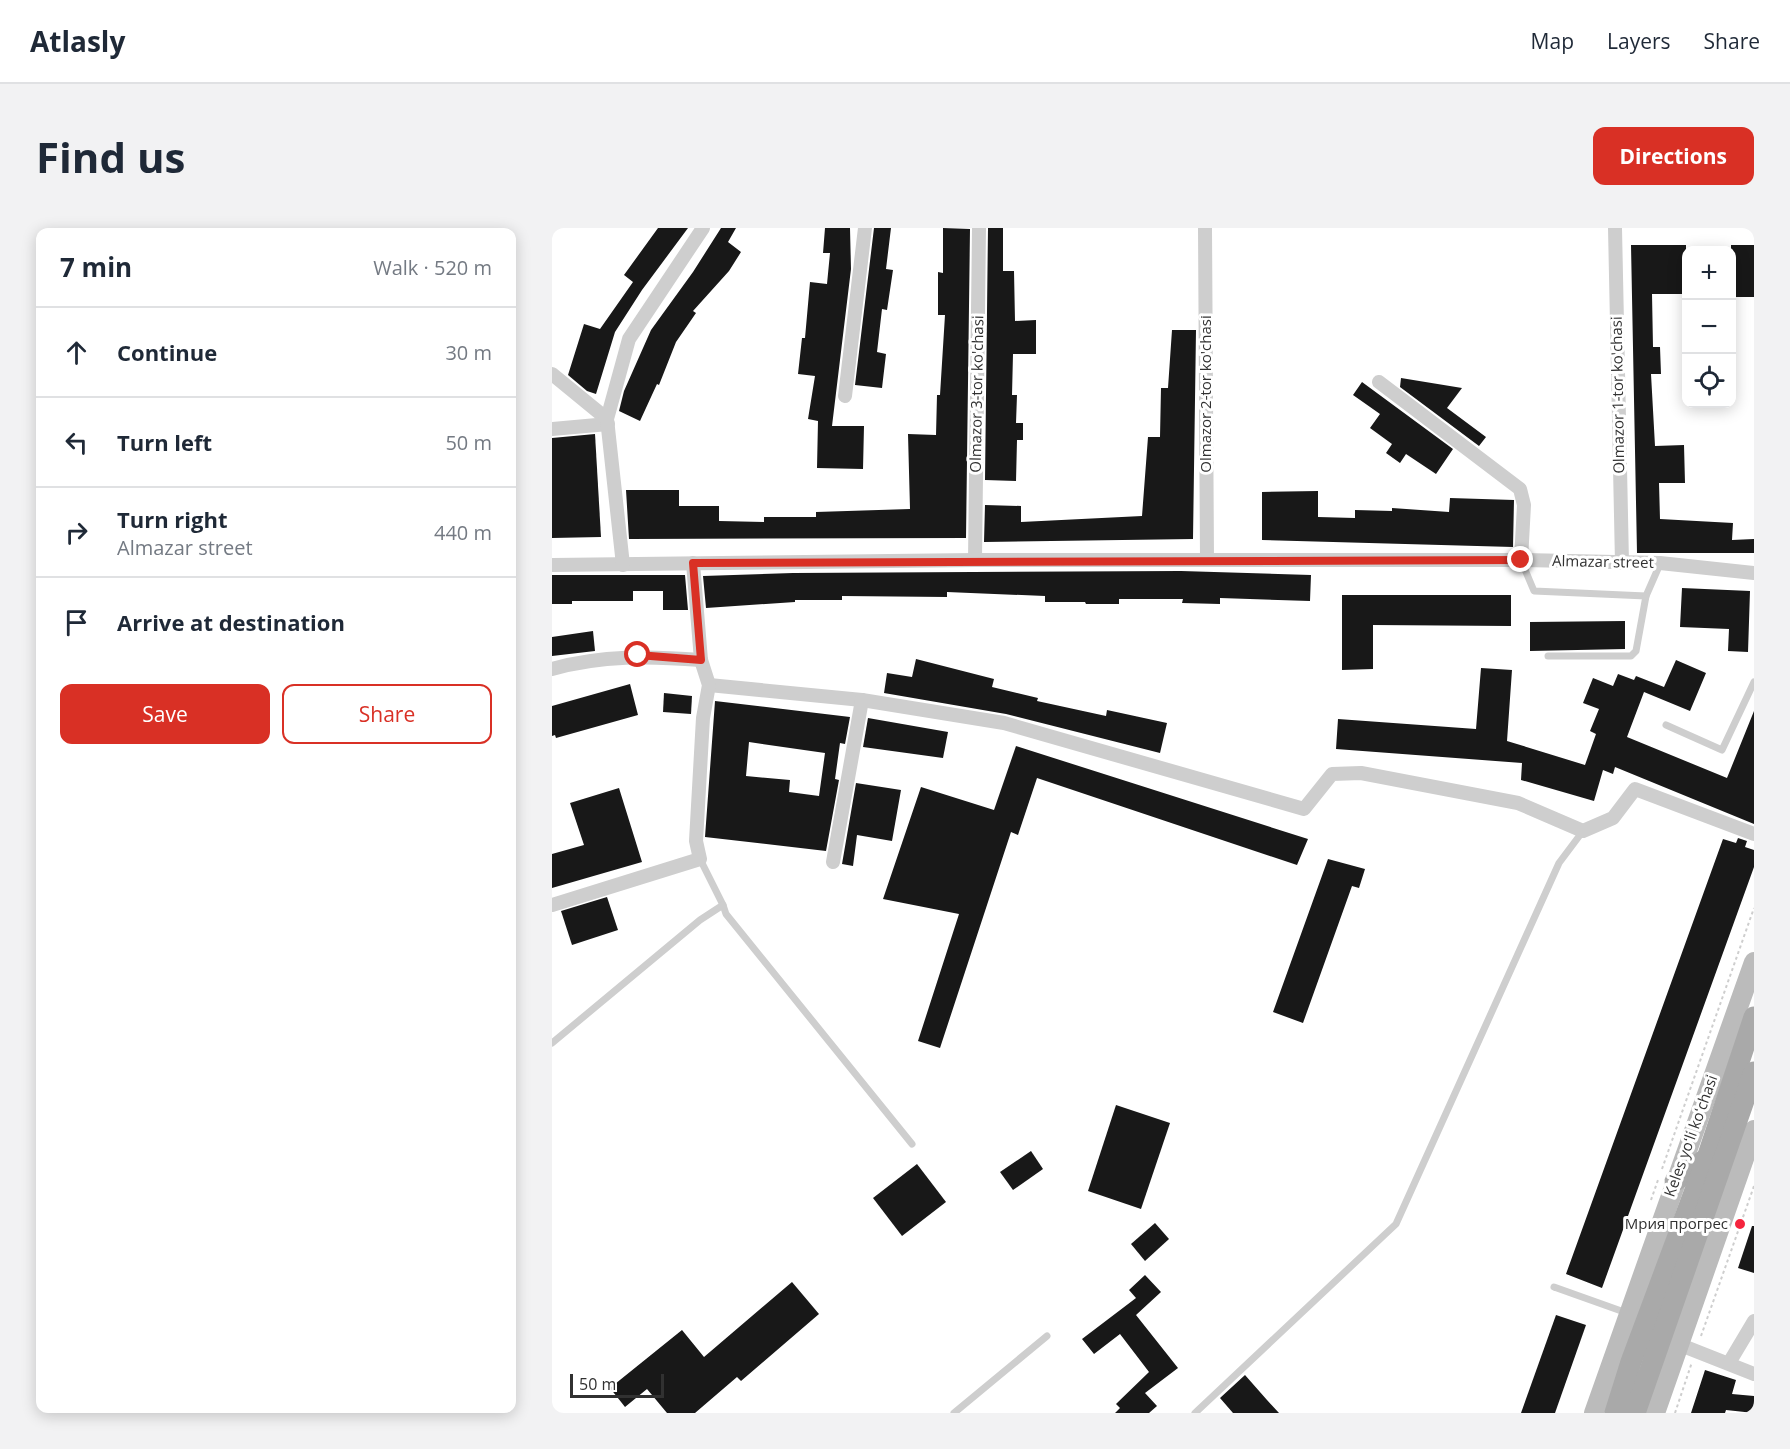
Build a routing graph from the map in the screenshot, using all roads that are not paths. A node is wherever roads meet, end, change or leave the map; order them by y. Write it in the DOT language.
graph roads {
  1 [pos="704,228"];
  2 [pos="865,228"];
  3 [pos="979,228"];
  4 [pos="1205,228"];
  5 [pos="1615,228"];
  6 [pos="552,374"];
  7 [pos="1379,382"];
  8 [pos="845,396"];
  9 [pos="607,422"];
  10 [pos="552,429"];
  11 [pos="975,560"];
  12 [pos="1207,560"];
  13 [pos="1521,560"];
  14 [pos="1622,562"];
  15 [pos="693,563"];
  16 [pos="1660,563"];
  17 [pos="552,565"];
  18 [pos="623,565"];
  19 [pos="1754,573"];
  20 [pos="1646,596"];
  21 [pos="1548,656"];
  22 [pos="701,660"];
  23 [pos="552,669"];
  24 [pos="1754,682"];
  25 [pos="709,686"];
  26 [pos="862,700"];
  27 [pos="1666,725"];
  28 [pos="1583,831"];
  29 [pos="1754,834"];
  30 [pos="700,859"];
  31 [pos="833,862"];
  32 [pos="552,905"];
  33 [pos="723,905"];
  34 [pos="1754,962"];
  35 [pos="1754,1017"];
  36 [pos="552,1043"];
  37 [pos="1754,1072"];
  38 [pos="1754,1130"];
  39 [pos="912,1144"];
  40 [pos="1707,1158"];
  41 [pos="1675,1181"];
  42 [pos="1554,1287"];
  43 [pos="1627,1313"];
  44 [pos="1754,1321"];
  45 [pos="1047,1336"];
  46 [pos="1678,1344"];
  47 [pos="1729,1363"];
  48 [pos="1754,1374"];
  49 [pos="954,1413"];
  50 [pos="1195,1413"];
  51 [pos="1594,1413"];
  52 [pos="1615,1413"];
  53 [pos="1635,1413"];
  54 [pos="1655,1413"];
  1 -- 9 [label="street"];
  2 -- 8 [label="street"];
  3 -- 11 [label="street, Olmazor 3-tor ko'chasi"];
  4 -- 12 [label="street, Olmazor 2-tor ko'chasi"];
  5 -- 14 [label="street, Olmazor 1-tor ko'chasi"];
  6 -- 9 [label="street"];
  7 -- 13 [label="street"];
  9 -- 10 [label="street"];
  9 -- 18 [label="street"];
  11 -- 12 [label="street, Almazar street"];
  11 -- 15 [label="street, Almazar street"];
  12 -- 13 [label="street, Almazar street"];
  13 -- 14 [label="street, Almazar street"];
  13 -- 20 [label="lane"];
  14 -- 16 [label="street, Almazar street"];
  15 -- 18 [label="street, Almazar street"];
  15 -- 22 [label="street"];
  16 -- 19 [label="street, Almazar street"];
  16 -- 20 [label="lane"];
  17 -- 18 [label="street, Almazar street"];
  20 -- 21 [label="lane"];
  22 -- 23 [label="street"];
  22 -- 25 [label="street"];
  24 -- 27 [label="lane"];
  25 -- 26 [label="street"];
  25 -- 30 [label="street"];
  26 -- 28 [label="street"];
  26 -- 31 [label="street"];
  28 -- 29 [label="street"];
  28 -- 50 [label="lane"];
  30 -- 32 [label="street"];
  30 -- 33 [label="lane"];
  33 -- 36 [label="lane"];
  33 -- 39 [label="lane"];
  34 -- 41 [label="street, Keles yoʻli koʻchasi"];
  35 -- 40 [label="main road, Keles yoʻli koʻchasi"];
  37 -- 53 [label="main road"];
  38 -- 46 [label="street"];
  40 -- 41 [label="main road"];
  40 -- 52 [label="main road, Keles yoʻli koʻchasi"];
  41 -- 43 [label="street, Keles yoʻli koʻchasi"];
  42 -- 43 [label="lane"];
  43 -- 51 [label="street, Keles yoʻli koʻchasi"];
  44 -- 47 [label="street"];
  45 -- 49 [label="lane"];
  46 -- 47 [label="street"];
  46 -- 54 [label="street"];
  47 -- 48 [label="street"];
}
